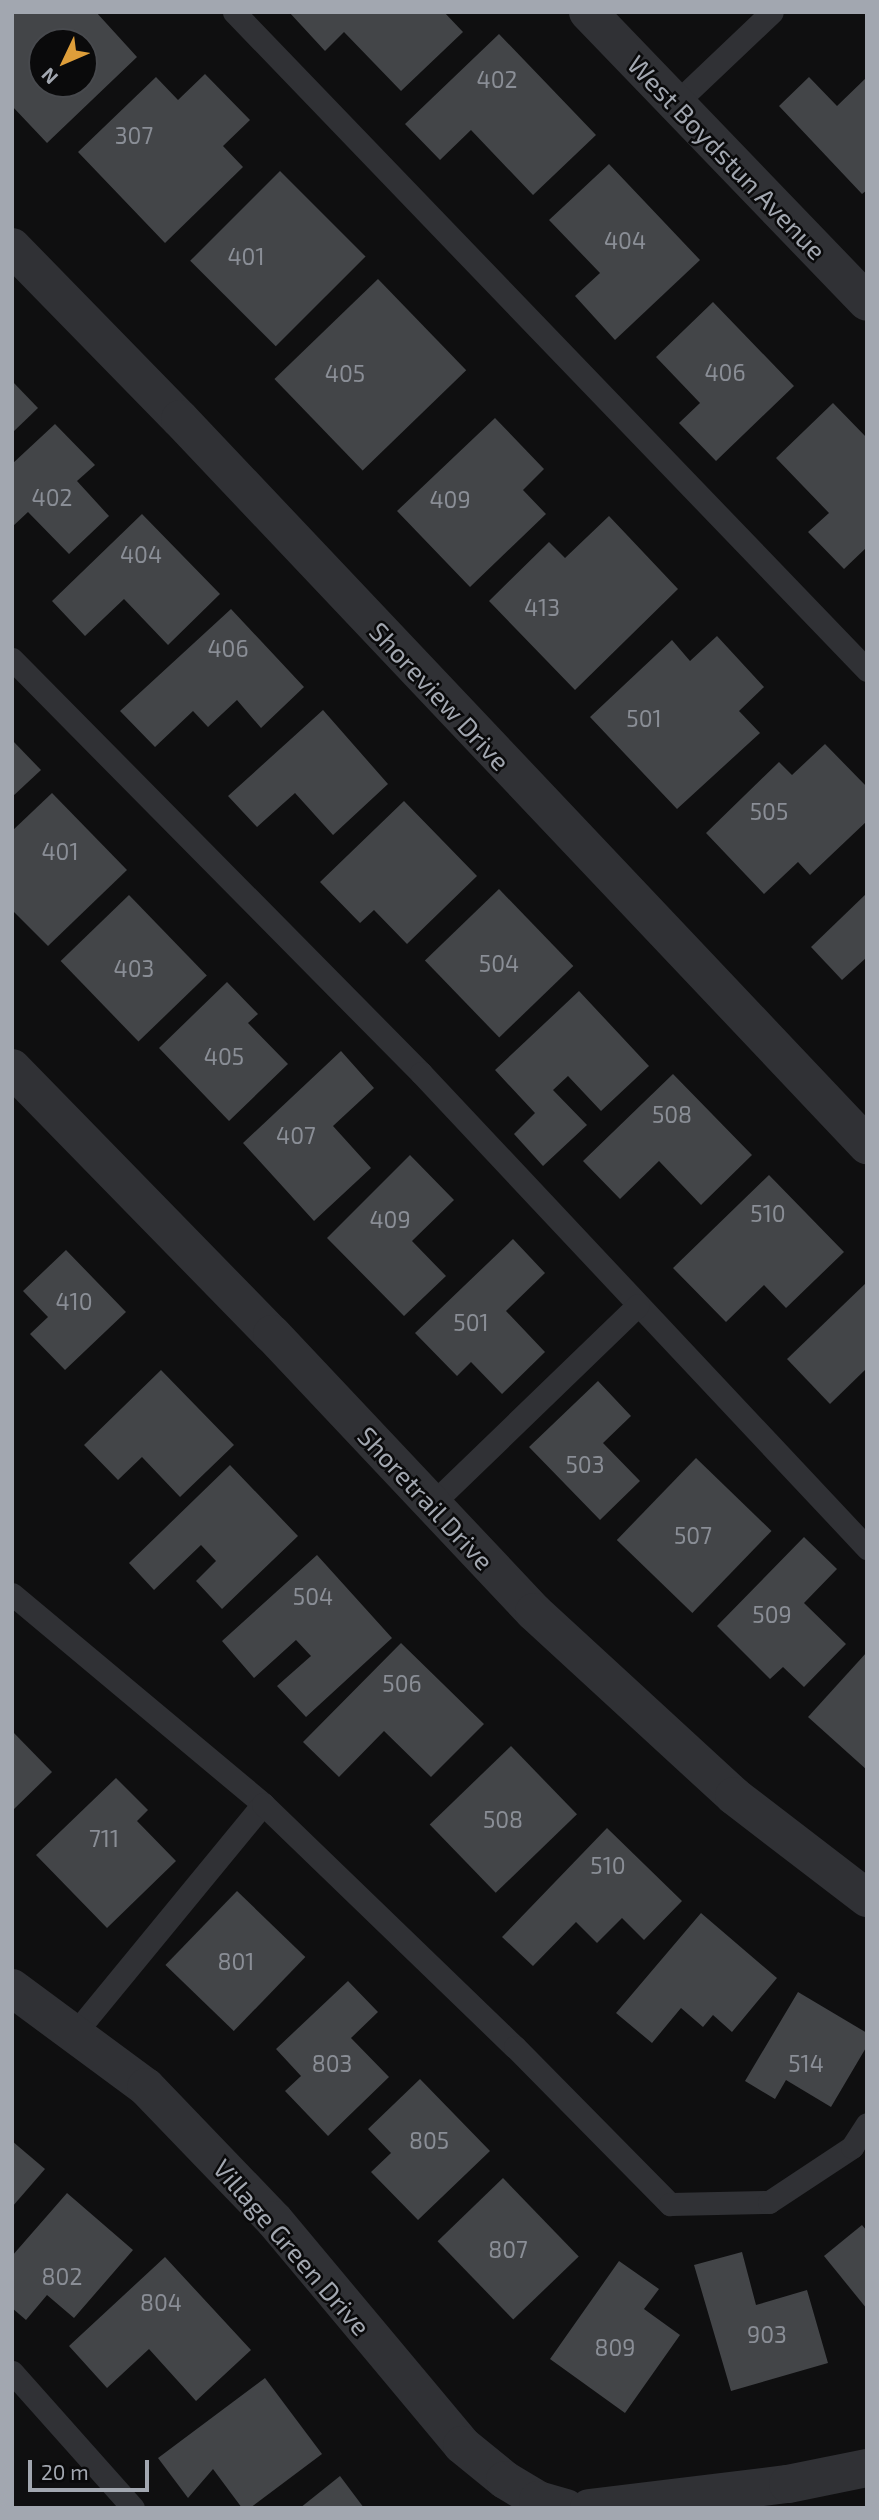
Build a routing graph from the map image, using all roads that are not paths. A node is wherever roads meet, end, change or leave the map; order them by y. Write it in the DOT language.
graph roads {
  1 [pos="234,12"];
  2 [pos="588,12"];
  3 [pos="772,12"];
  4 [pos="676,103"];
  5 [pos="12,247"];
  6 [pos="865,297"];
  7 [pos="12,659"];
  8 [pos="867,670"];
  9 [pos="19,1089"];
  10 [pos="867,1145"];
  11 [pos="638,1305"];
  12 [pos="432,1504"];
  13 [pos="867,1548"];
  14 [pos="12,1594"];
  15 [pos="263,1804"];
  16 [pos="867,1898"];
  17 [pos="12,1988"];
  18 [pos="74,2034"];
  19 [pos="867,2124"];
  20 [pos="12,2372"];
  21 [pos="867,2468"];
  22 [pos="133,2508"];
  23 [pos="566,2508"];
  24 [pos="589,2508"];
  1 -- 8 [label="lane"];
  2 -- 4 [label="street, West Boydstun Avenue"];
  3 -- 4 [label="lane"];
  4 -- 6 [label="street, West Boydstun Avenue"];
  5 -- 10 [label="street, Shoreview Drive"];
  7 -- 11 [label="lane"];
  9 -- 12 [label="street, Shoretrail Drive"];
  11 -- 12 [label="lane"];
  11 -- 13 [label="lane"];
  12 -- 16 [label="street, Shoretrail Drive"];
  14 -- 15 [label="lane"];
  15 -- 18 [label="lane"];
  15 -- 19 [label="lane"];
  17 -- 18 [label="street, Village Green Drive"];
  18 -- 23 [label="street, Village Green Drive"];
  20 -- 22 [label="lane"];
  21 -- 24 [label="street"];
}
